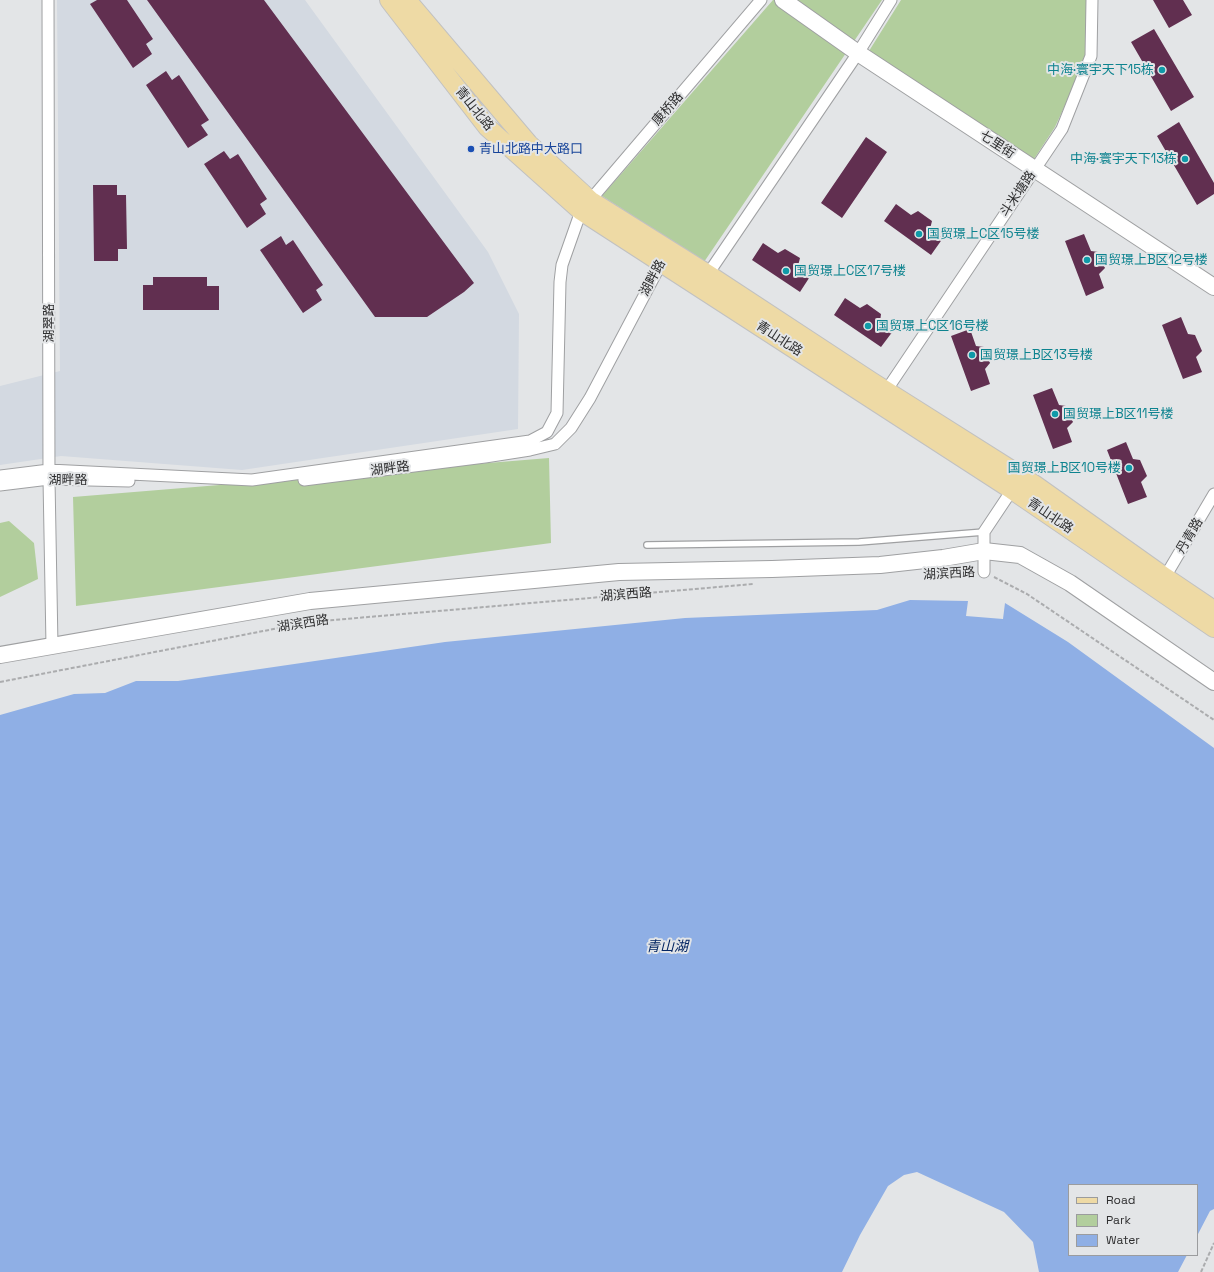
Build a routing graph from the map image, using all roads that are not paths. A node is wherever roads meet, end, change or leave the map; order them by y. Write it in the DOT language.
graph roads {
  1 [pos="48,0"];
  2 [pos="389,0"];
  3 [pos="407,0"];
  4 [pos="761,0"];
  5 [pos="783,0"];
  6 [pos="891,0"];
  7 [pos="1092,0"];
  8 [pos="858,53"];
  9 [pos="1035,169"];
  10 [pos="583,210"];
  11 [pos="664,256"];
  12 [pos="708,274"];
  13 [pos="1214,287"];
  14 [pos="886,390"];
  15 [pos="50,474"];
  16 [pos="0,476"];
  17 [pos="0,485"];
  18 [pos="1012,490"];
  19 [pos="1214,494"];
  20 [pos="984,532"];
  21 [pos="647,545"];
  22 [pos="984,551"];
  23 [pos="984,572"];
  24 [pos="1165,577"];
  25 [pos="1214,610"];
  26 [pos="1214,628"];
  27 [pos="52,646"];
  28 [pos="0,655"];
  29 [pos="1214,682"];
  1 -- 15 [label="street, 湖翠路"];
  2 -- 10 [label="main road, 青山北路"];
  3 -- 10 [label="main road, 青山北路"];
  4 -- 10 [label="street, 康桥路"];
  5 -- 8 [label="street, 七里街"];
  6 -- 8 [label="street"];
  7 -- 9 [label="street, 斗米塘路"];
  8 -- 9 [label="street, 七里街"];
  8 -- 12 [label="street"];
  9 -- 13 [label="street, 七里街"];
  9 -- 14 [label="street, 斗米塘路"];
  10 -- 11 [label="main road, 青山北路"];
  10 -- 15 [label="street, 湖畔路"];
  11 -- 12 [label="main road, 青山北路"];
  11 -- 15 [label="street, 湖畔路"];
  11 -- 18 [label="main road, 青山北路"];
  12 -- 14 [label="main road, 青山北路"];
  14 -- 24 [label="main road, 青山北路"];
  15 -- 16 [label="street, 湖畔路"];
  15 -- 17 [label="street, 湖畔路"];
  15 -- 27 [label="street, 湖翠路"];
  18 -- 20 [label="street"];
  18 -- 26 [label="main road, 青山北路"];
  19 -- 24 [label="street, 丹青路"];
  20 -- 21 [label="lane"];
  20 -- 22 [label="street"];
  22 -- 23 [label="street"];
  22 -- 27 [label="street, 湖滨西路"];
  22 -- 29 [label="street, 湖滨西路"];
  24 -- 25 [label="main road, 青山北路"];
  27 -- 28 [label="street, 湖滨西路"];
}
